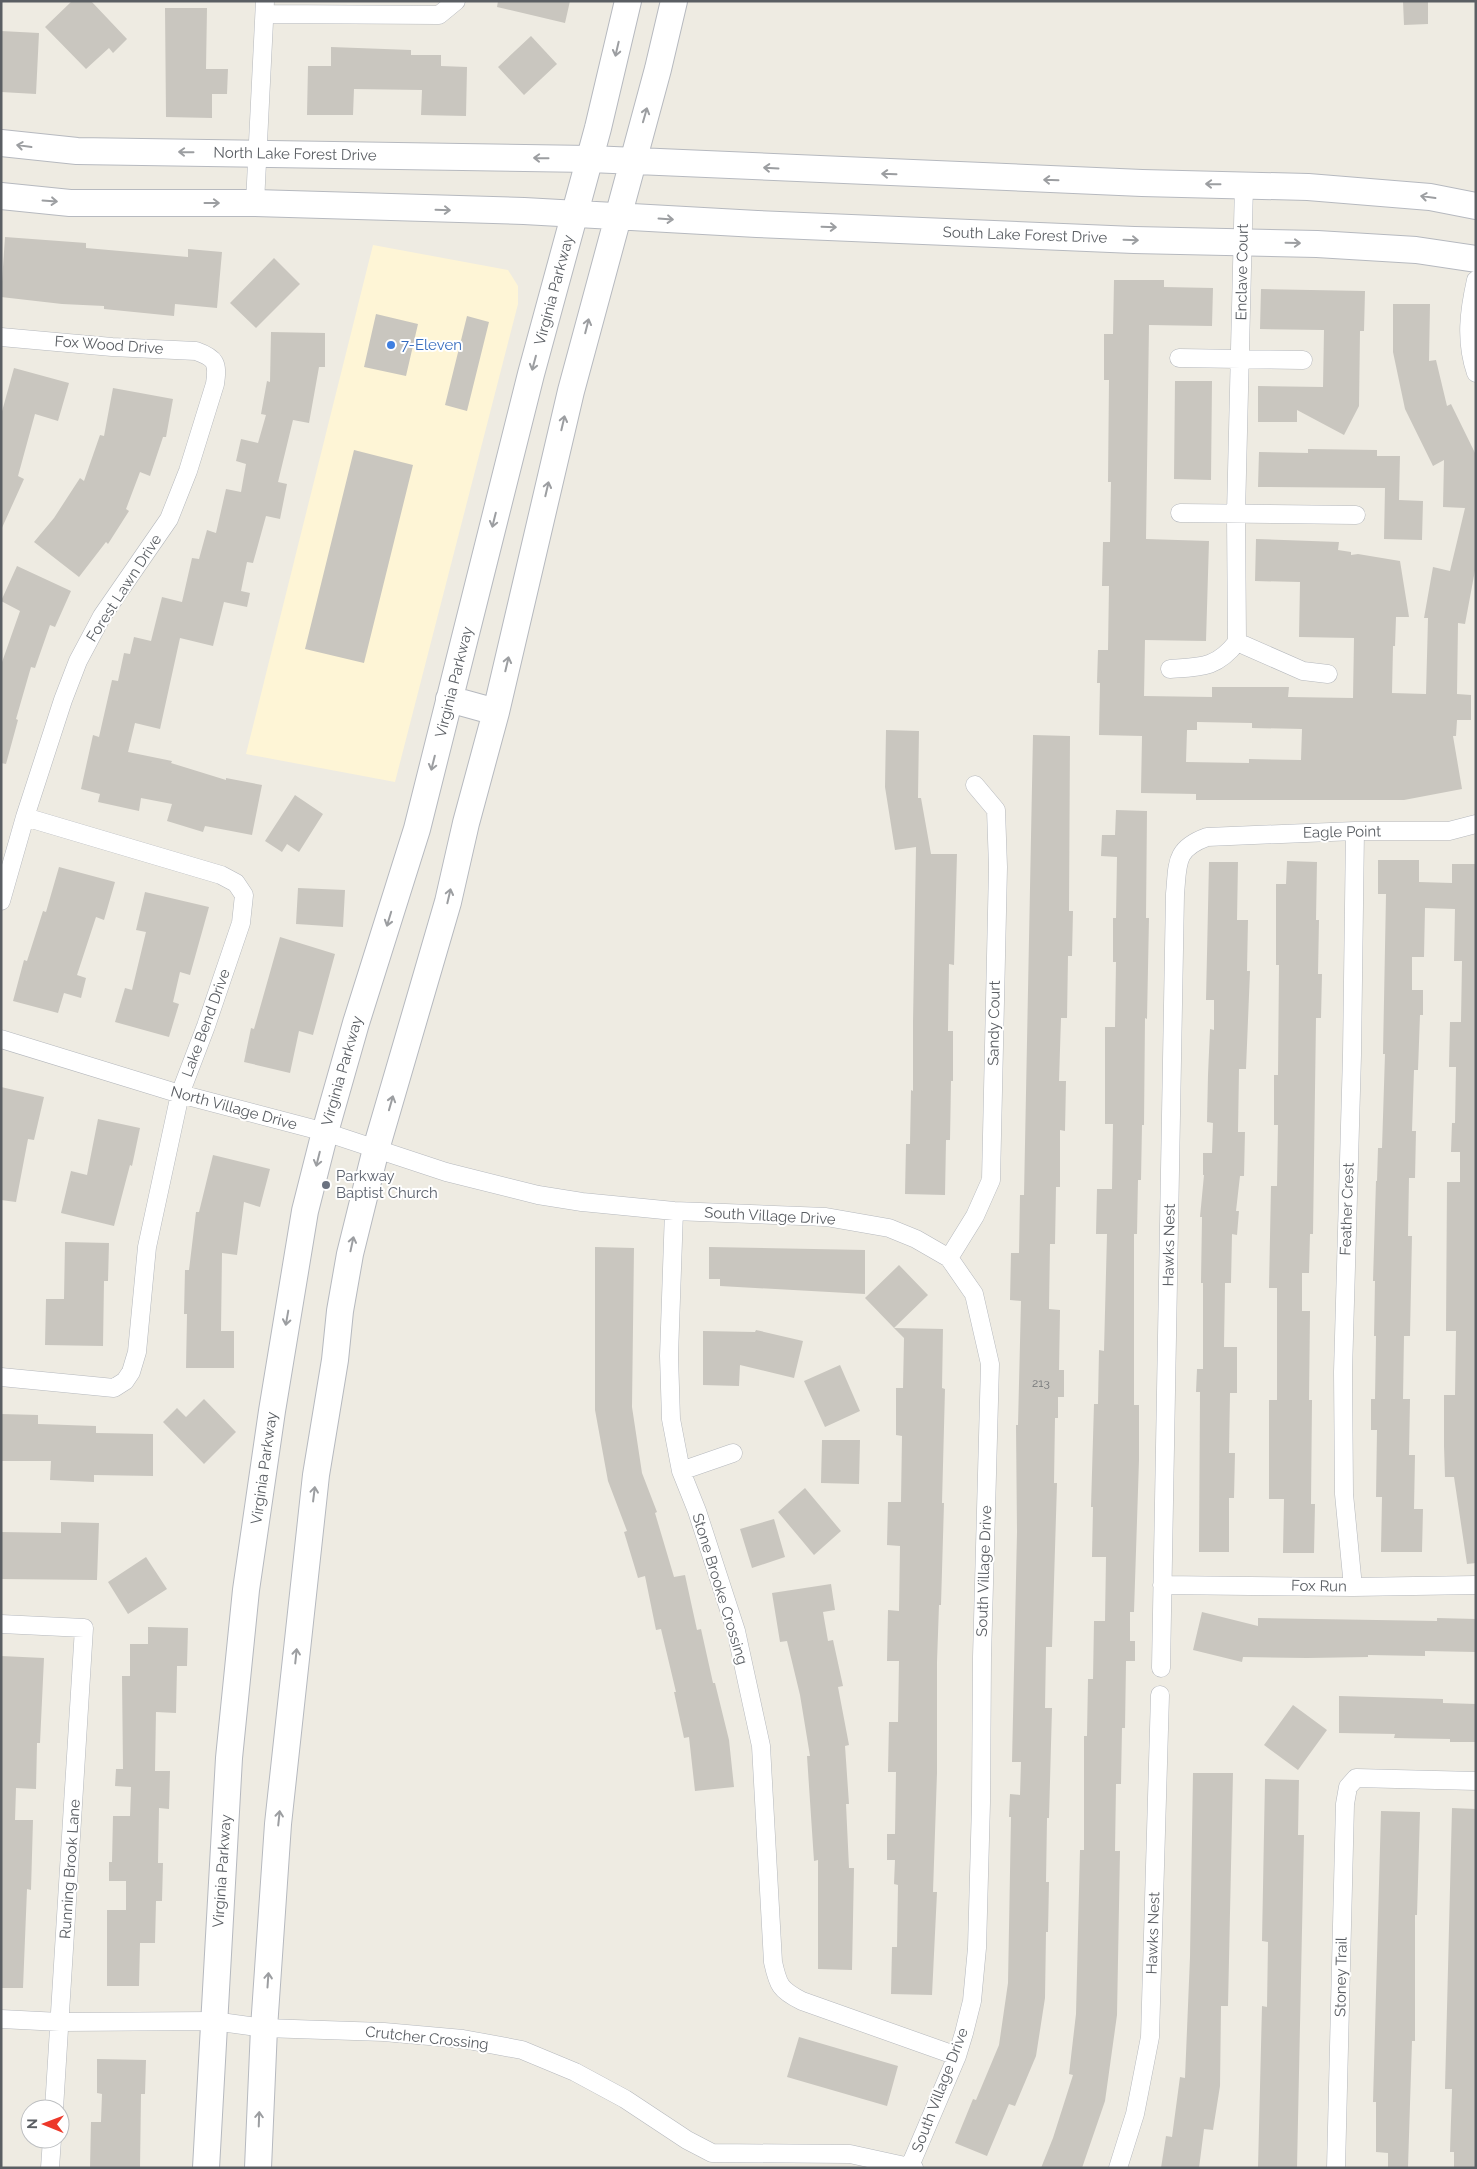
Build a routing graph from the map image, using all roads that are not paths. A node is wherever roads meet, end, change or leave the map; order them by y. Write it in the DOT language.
graph roads {
  1 [pos="456,1"];
  2 [pos="628,1"];
  3 [pos="674,1"];
  4 [pos="265,8"];
  5 [pos="1,143"];
  6 [pos="258,153"];
  7 [pos="590,159"];
  8 [pos="632,162"];
  9 [pos="1244,185"];
  10 [pos="1,196"];
  11 [pos="255,203"];
  12 [pos="1476,206"];
  13 [pos="574,214"];
  14 [pos="618,216"];
  15 [pos="1243,243"];
  16 [pos="1476,259"];
  17 [pos="1476,280"];
  18 [pos="1,336"];
  19 [pos="1179,358"];
  20 [pos="1240,360"];
  21 [pos="1303,360"];
  22 [pos="214,361"];
  23 [pos="1476,373"];
  24 [pos="1180,513"];
  25 [pos="1236,514"];
  26 [pos="1356,515"];
  27 [pos="1237,642"];
  28 [pos="1170,669"];
  29 [pos="1328,674"];
  30 [pos="449,699"];
  31 [pos="496,712"];
  32 [pos="975,785"];
  33 [pos="25,817"];
  34 [pos="1476,824"];
  35 [pos="1355,831"];
  36 [pos="1207,837"];
  37 [pos="1,901"];
  38 [pos="1,1039"];
  39 [pos="180,1094"];
  40 [pos="325,1132"];
  41 [pos="376,1149"];
  42 [pos="674,1211"];
  43 [pos="949,1258"];
  44 [pos="1,1377"];
  45 [pos="733,1454"];
  46 [pos="681,1471"];
  47 [pos="1162,1584"];
  48 [pos="1476,1585"];
  49 [pos="1353,1586"];
  50 [pos="1,1624"];
  51 [pos="1161,1668"];
  52 [pos="1160,1695"];
  53 [pos="1476,1781"];
  54 [pos="1,2019"];
  55 [pos="60,2022"];
  56 [pos="213,2022"];
  57 [pos="264,2028"];
  58 [pos="956,2056"];
  59 [pos="55,2099"];
  60 [pos="51,2149"];
  61 [pos="912,2167"];
  62 [pos="50,2168"];
  63 [pos="206,2168"];
  64 [pos="258,2168"];
  65 [pos="1118,2168"];
  66 [pos="1336,2168"];
  1 -- 4 [label="street"];
  2 -- 7 [label="main road, Virginia Parkway, one-way"];
  8 -- 3 [label="main road, one-way"];
  4 -- 6 [label="street"];
  6 -- 5 [label="main road, North Lake Forest Drive, one-way"];
  7 -- 6 [label="main road, North Lake Forest Drive, one-way"];
  6 -- 11 [label="street"];
  7 -- 8 [label="main road"];
  7 -- 13 [label="main road, Virginia Parkway"];
  9 -- 8 [label="main road, one-way"];
  8 -- 14 [label="main road"];
  12 -- 9 [label="main road, one-way"];
  9 -- 15 [label="street, Enclave Court"];
  10 -- 11 [label="main road, one-way"];
  11 -- 13 [label="main road, one-way"];
  13 -- 14 [label="main road, South Lake Forest Drive"];
  13 -- 30 [label="main road, Virginia Parkway, one-way"];
  14 -- 15 [label="main road, South Lake Forest Drive, one-way"];
  31 -- 14 [label="main road, one-way"];
  15 -- 16 [label="main road, South Lake Forest Drive, one-way"];
  15 -- 20 [label="street, Enclave Court"];
  17 -- 23 [label="street"];
  18 -- 22 [label="street, Fox Wood Drive"];
  19 -- 20 [label="street"];
  20 -- 21 [label="street"];
  20 -- 25 [label="street, Enclave Court"];
  22 -- 33 [label="street, Forest Lawn Drive"];
  24 -- 25 [label="street"];
  25 -- 26 [label="street"];
  25 -- 27 [label="street, Enclave Court"];
  27 -- 28 [label="street"];
  27 -- 29 [label="street"];
  30 -- 31 [label="main road"];
  30 -- 40 [label="main road, Virginia Parkway, one-way"];
  41 -- 31 [label="main road, one-way"];
  32 -- 43 [label="street, Sandy Court"];
  33 -- 37 [label="street, Forest Lawn Drive"];
  33 -- 39 [label="street, Lake Bend Drive"];
  34 -- 35 [label="street, Eagle Point"];
  35 -- 36 [label="street, Eagle Point"];
  35 -- 49 [label="street, Feather Crest"];
  36 -- 47 [label="street, Hawks Nest"];
  38 -- 39 [label="street, North Village Drive"];
  39 -- 40 [label="street, North Village Drive"];
  39 -- 44 [label="street, Lake Bend Drive"];
  40 -- 41 [label="street, North Village Drive"];
  40 -- 56 [label="main road, Virginia Parkway, one-way"];
  41 -- 42 [label="street, North Village Drive"];
  57 -- 41 [label="main road, one-way"];
  42 -- 43 [label="street, South Village Drive"];
  42 -- 46 [label="street, Stone Brooke Crossing"];
  43 -- 58 [label="street, South Village Drive"];
  45 -- 46 [label="street"];
  46 -- 58 [label="street, Stone Brooke Crossing"];
  47 -- 49 [label="street, Fox Run"];
  47 -- 51 [label="street, Hawks Nest"];
  48 -- 49 [label="street, Fox Run"];
  50 -- 55 [label="street, Running Brook Lane"];
  52 -- 65 [label="street, Hawks Nest"];
  53 -- 66 [label="street, Stoney Trail"];
  54 -- 55 [label="street, Crutcher Crossing"];
  55 -- 56 [label="street, Crutcher Crossing"];
  55 -- 59 [label="street, Running Brook Lane"];
  56 -- 57 [label="street, Crutcher Crossing"];
  56 -- 63 [label="main road, Virginia Parkway"];
  57 -- 61 [label="street, Crutcher Crossing"];
  64 -- 57 [label="main road, one-way"];
  58 -- 61 [label="street, South Village Drive"];
  60 -- 62 [label="street"];
}
